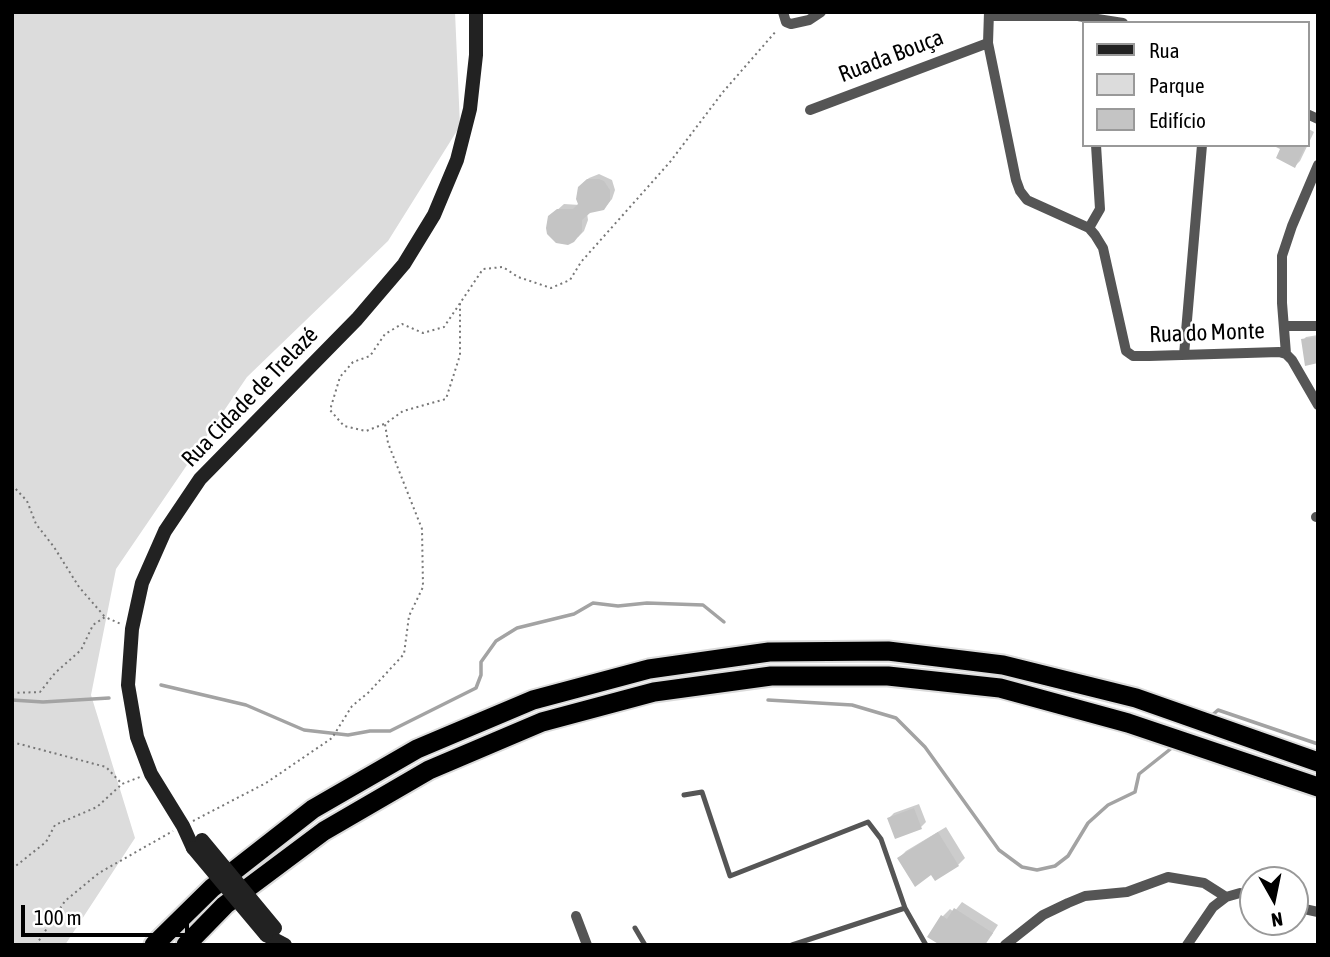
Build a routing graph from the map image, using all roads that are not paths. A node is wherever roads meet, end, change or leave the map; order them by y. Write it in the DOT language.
graph roads {
  1 [pos="477,12"];
  2 [pos="821,12"];
  3 [pos="989,14"];
  4 [pos="785,17"];
  5 [pos="1111,21"];
  6 [pos="988,43"];
  7 [pos="810,110"];
  8 [pos="1096,147"];
  9 [pos="1202,147"];
  10 [pos="1318,164"];
  11 [pos="1089,228"];
  12 [pos="1284,326"];
  13 [pos="1318,326"];
  14 [pos="1286,354"];
  15 [pos="1184,355"];
  16 [pos="1318,405"];
  17 [pos="1318,762"];
  18 [pos="1318,787"];
  19 [pos="684,795"];
  20 [pos="1239,893"];
  21 [pos="1226,897"];
  22 [pos="905,908"];
  23 [pos="576,916"];
  24 [pos="635,928"];
  25 [pos="154,945"];
  26 [pos="187,945"];
  27 [pos="285,945"];
  28 [pos="587,945"];
  29 [pos="645,945"];
  30 [pos="792,945"];
  31 [pos="926,945"];
  32 [pos="1005,945"];
  33 [pos="1187,945"];
  1 -- 27 [label="street, Rua Cidade de Trelazé, bridge"];
  2 -- 4 [label="street"];
  3 -- 5 [label="street"];
  3 -- 6 [label="street"];
  6 -- 7 [label="street, Ruada Bouça"];
  6 -- 11 [label="street"];
  8 -- 11 [label="street"];
  9 -- 15 [label="street"];
  10 -- 12 [label="street"];
  11 -- 15 [label="street, Rua do Monte"];
  12 -- 13 [label="street"];
  12 -- 14 [label="street"];
  14 -- 15 [label="street, Rua do Monte"];
  14 -- 16 [label="street, Rua do Monte"];
  17 -- 25 [label="highway"];
  18 -- 26 [label="highway"];
  19 -- 22 [label="lane"];
  20 -- 21 [label="street"];
  21 -- 32 [label="street"];
  21 -- 33 [label="street"];
  22 -- 30 [label="lane"];
  22 -- 31 [label="lane"];
  23 -- 28 [label="street"];
  24 -- 29 [label="lane"];
}
